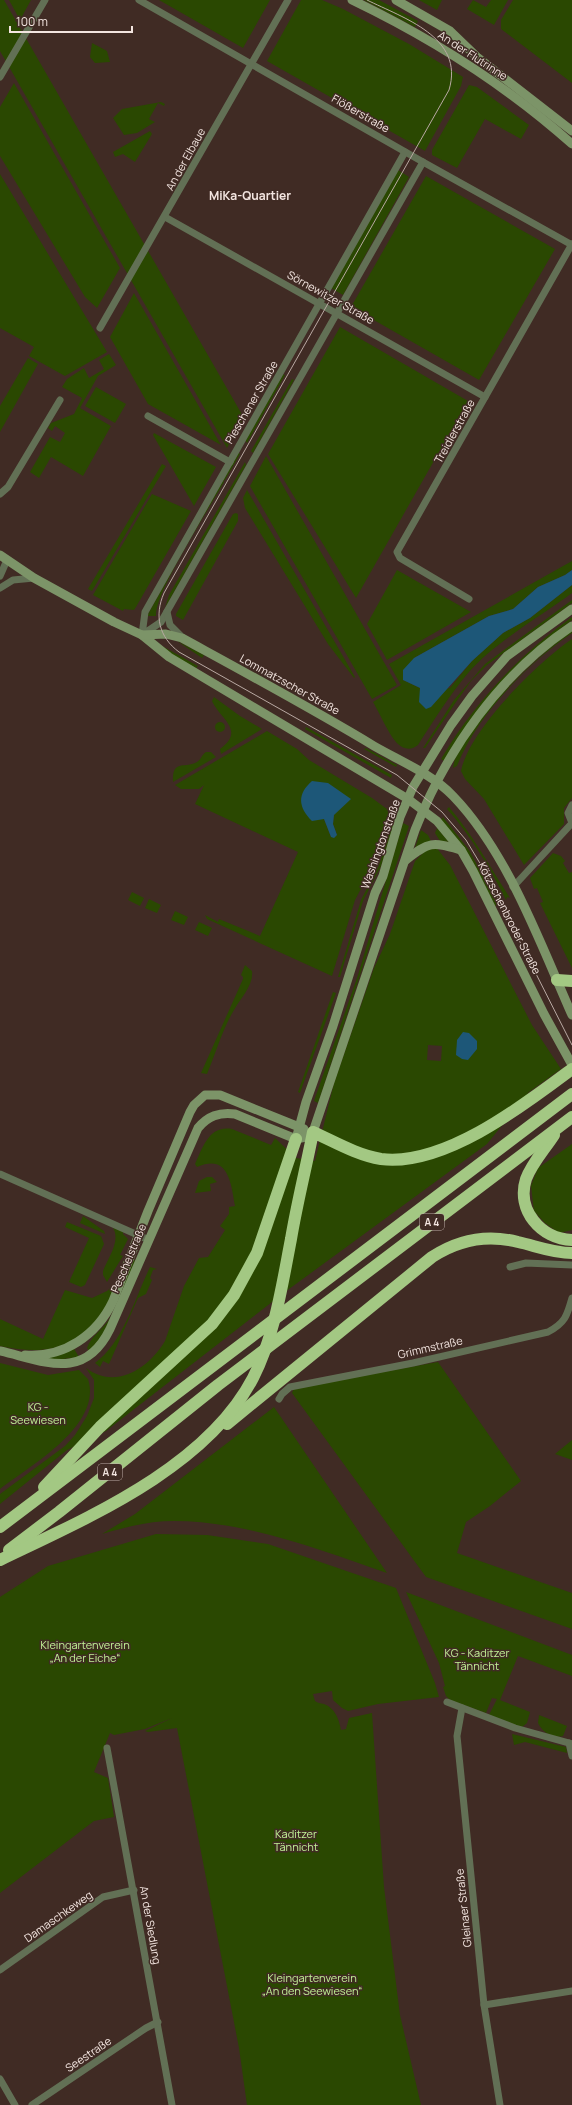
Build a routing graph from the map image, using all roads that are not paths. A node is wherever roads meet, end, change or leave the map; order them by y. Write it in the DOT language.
graph roads {
  1 [pos="45,0"];
  2 [pos="139,0"];
  3 [pos="288,0"];
  4 [pos="352,0"];
  5 [pos="396,0"];
  6 [pos="252,63"];
  7 [pos="0,77"];
  8 [pos="572,131"];
  9 [pos="572,144"];
  10 [pos="406,152"];
  11 [pos="423,162"];
  12 [pos="165,217"];
  13 [pos="572,244"];
  14 [pos="320,303"];
  15 [pos="337,313"];
  16 [pos="100,328"];
  17 [pos="485,397"];
  18 [pos="60,400"];
  19 [pos="148,416"];
  20 [pos="230,462"];
  21 [pos="0,494"];
  22 [pos="3,558"];
  23 [pos="0,576"];
  24 [pos="34,578"];
  25 [pos="0,588"];
  26 [pos="469,600"];
  27 [pos="572,609"];
  28 [pos="167,612"];
  29 [pos="572,626"];
  30 [pos="142,635"];
  31 [pos="182,638"];
  32 [pos="421,772"];
  33 [pos="436,783"];
  34 [pos="408,799"];
  35 [pos="572,805"];
  36 [pos="423,810"];
  37 [pos="572,823"];
  38 [pos="461,850"];
  39 [pos="406,860"];
  40 [pos="514,887"];
  41 [pos="557,980"];
  42 [pos="572,981"];
  43 [pos="572,1015"];
  44 [pos="569,1069"];
  45 [pos="572,1094"];
  46 [pos="572,1117"];
  47 [pos="560,1126"];
  48 [pos="300,1127"];
  49 [pos="313,1132"];
  50 [pos="296,1139"];
  51 [pos="0,1174"];
  52 [pos="139,1235"];
  53 [pos="149,1240"];
  54 [pos="572,1240"];
  55 [pos="572,1253"];
  56 [pos="572,1265"];
  57 [pos="510,1267"];
  58 [pos="572,1298"];
  59 [pos="0,1351"];
  60 [pos="10,1353"];
  61 [pos="279,1399"];
  62 [pos="208,1436"];
  63 [pos="21,1511"];
  64 [pos="0,1527"];
  65 [pos="0,1557"];
  66 [pos="0,1560"];
  67 [pos="447,1702"];
  68 [pos="462,1708"];
  69 [pos="571,1743"];
  70 [pos="107,1748"];
  71 [pos="572,1756"];
  72 [pos="134,1890"];
  73 [pos="0,1970"];
  74 [pos="572,1991"];
  75 [pos="484,2004"];
  76 [pos="158,2022"];
  77 [pos="0,2079"];
  78 [pos="15,2105"];
  79 [pos="32,2105"];
  80 [pos="172,2105"];
  81 [pos="500,2105"];
  1 -- 7 [label="street"];
  2 -- 6 [label="street, Flößerstraße"];
  3 -- 6 [label="street, An der Elbaue"];
  4 -- 9 [label="main road, An der Flutrinne"];
  5 -- 8 [label="main road, An der Flutrinne"];
  6 -- 10 [label="street, Flößerstraße"];
  6 -- 12 [label="street, An der Elbaue"];
  10 -- 11 [label="street, Flößerstraße"];
  10 -- 14 [label="street, Pieschener Straße"];
  11 -- 13 [label="street, Flößerstraße"];
  11 -- 15 [label="street"];
  12 -- 14 [label="street, Sörnewitzer Straße"];
  12 -- 16 [label="street, An der Elbaue"];
  13 -- 17 [label="street, Treidlerstraße"];
  14 -- 15 [label="street, Sörnewitzer Straße"];
  14 -- 20 [label="street, Pieschener Straße"];
  15 -- 17 [label="street, Sörnewitzer Straße"];
  15 -- 28 [label="street"];
  17 -- 26 [label="street, Treidlerstraße"];
  18 -- 21 [label="street"];
  19 -- 20 [label="street"];
  20 -- 30 [label="street, Pieschener Straße"];
  22 -- 23 [label="street"];
  22 -- 24 [label="main road, Lommatzscher Straße"];
  24 -- 25 [label="street"];
  24 -- 30 [label="main road, Lommatzscher Straße"];
  27 -- 32 [label="main road, Washingtonstraße"];
  28 -- 30 [label="street"];
  28 -- 31 [label="street"];
  29 -- 33 [label="main road"];
  30 -- 31 [label="main road, Lommatzscher Straße"];
  30 -- 34 [label="main road, Lommatzscher Straße"];
  31 -- 32 [label="main road, Lommatzscher Straße"];
  32 -- 33 [label="main road, Kötzschenbroder Straße"];
  32 -- 34 [label="main road, Washingtonstraße"];
  33 -- 36 [label="main road"];
  33 -- 40 [label="main road, Kötzschenbroder Straße"];
  34 -- 36 [label="main road, Kötzschenbroder Straße"];
  34 -- 48 [label="main road, Washingtonstraße"];
  35 -- 37 [label="street"];
  36 -- 38 [label="main road, Kötzschenbroder Straße"];
  36 -- 39 [label="main road"];
  37 -- 40 [label="street"];
  38 -- 39 [label="main road"];
  38 -- 44 [label="main road, Kötzschenbroder Straße"];
  39 -- 49 [label="main road"];
  40 -- 41 [label="main road, Kötzschenbroder Straße"];
  41 -- 42 [label="highway"];
  41 -- 43 [label="main road, Kötzschenbroder Straße"];
  44 -- 49 [label="highway"];
  45 -- 63 [label="highway, A 4"];
  46 -- 47 [label="highway, A 4"];
  47 -- 54 [label="highway"];
  47 -- 65 [label="highway, A 4"];
  48 -- 49 [label="main road"];
  48 -- 50 [label="main road, Washingtonstraße"];
  48 -- 52 [label="main road, Peschelstraße"];
  49 -- 50 [label="main road"];
  49 -- 62 [label="highway"];
  50 -- 53 [label="main road, Peschelstraße"];
  50 -- 63 [label="highway"];
  51 -- 52 [label="street, Peschelstraße"];
  52 -- 53 [label="street"];
  52 -- 60 [label="main road, Peschelstraße"];
  53 -- 60 [label="main road, Peschelstraße"];
  55 -- 62 [label="highway"];
  56 -- 57 [label="street"];
  58 -- 61 [label="street, Grimmstraße"];
  59 -- 60 [label="main road, Peschelstraße"];
  62 -- 66 [label="highway"];
  63 -- 64 [label="highway, A 4"];
  67 -- 68 [label="street"];
  68 -- 69 [label="street"];
  68 -- 75 [label="street, Gleinaer Straße"];
  69 -- 71 [label="street"];
  70 -- 72 [label="street, An der Siedlung"];
  72 -- 73 [label="street, Damaschkeweg"];
  72 -- 76 [label="street, An der Siedlung"];
  74 -- 75 [label="street"];
  75 -- 81 [label="street, Gleinaer Straße"];
  76 -- 79 [label="street, Seestraße"];
  76 -- 80 [label="street, An der Siedlung"];
  77 -- 78 [label="street"];
}
